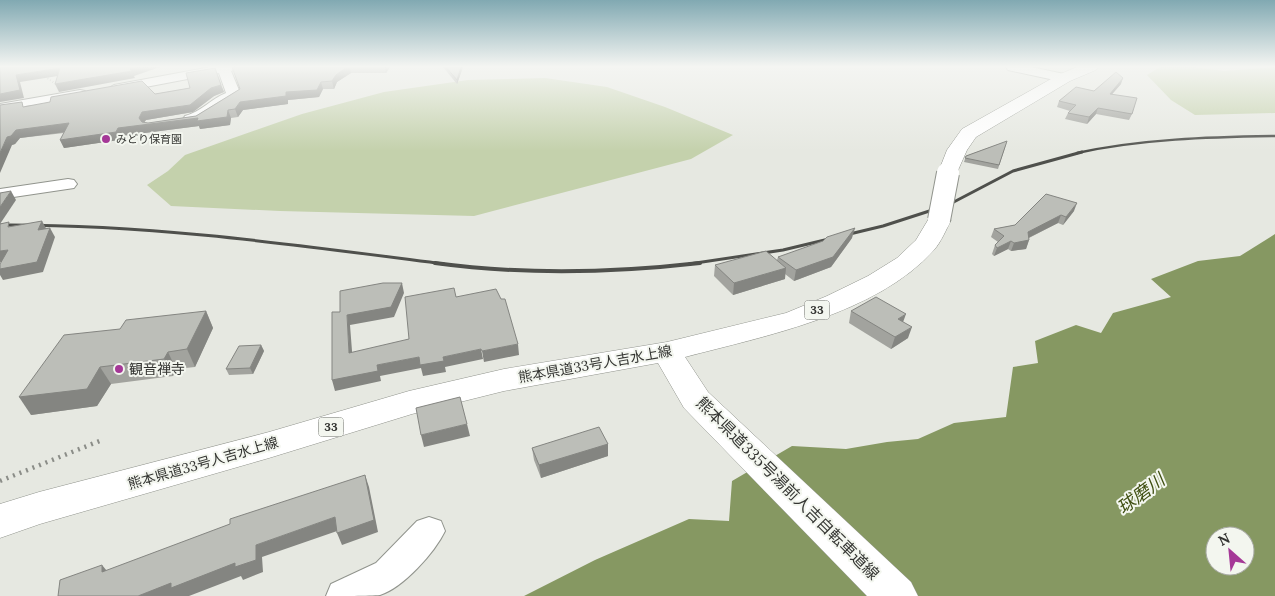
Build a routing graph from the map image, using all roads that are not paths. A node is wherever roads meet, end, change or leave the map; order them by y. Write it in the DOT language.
graph roads {
  1 [pos="79,95"];
  2 [pos="234,95"];
  3 [pos="1035,95"];
  4 [pos="0,108"];
  5 [pos="179,121"];
  6 [pos="68,184"];
  7 [pos="0,194"];
  8 [pos="666,352"];
  9 [pos="0,521"];
  10 [pos="429,531"];
  11 [pos="344,596"];
  12 [pos="896,596"];
  1 -- 4 [label="street"];
  2 -- 5 [label="street"];
  3 -- 8 [label="main road, 熊本県道33号人吉水上線 / 33, bridge"];
  6 -- 7 [label="street"];
  8 -- 9 [label="main road, 熊本県道33号人吉水上線 / 33"];
  8 -- 12 [label="main road, 熊本県道335号湯前人吉自転車道線"];
  10 -- 11 [label="street"];
}
